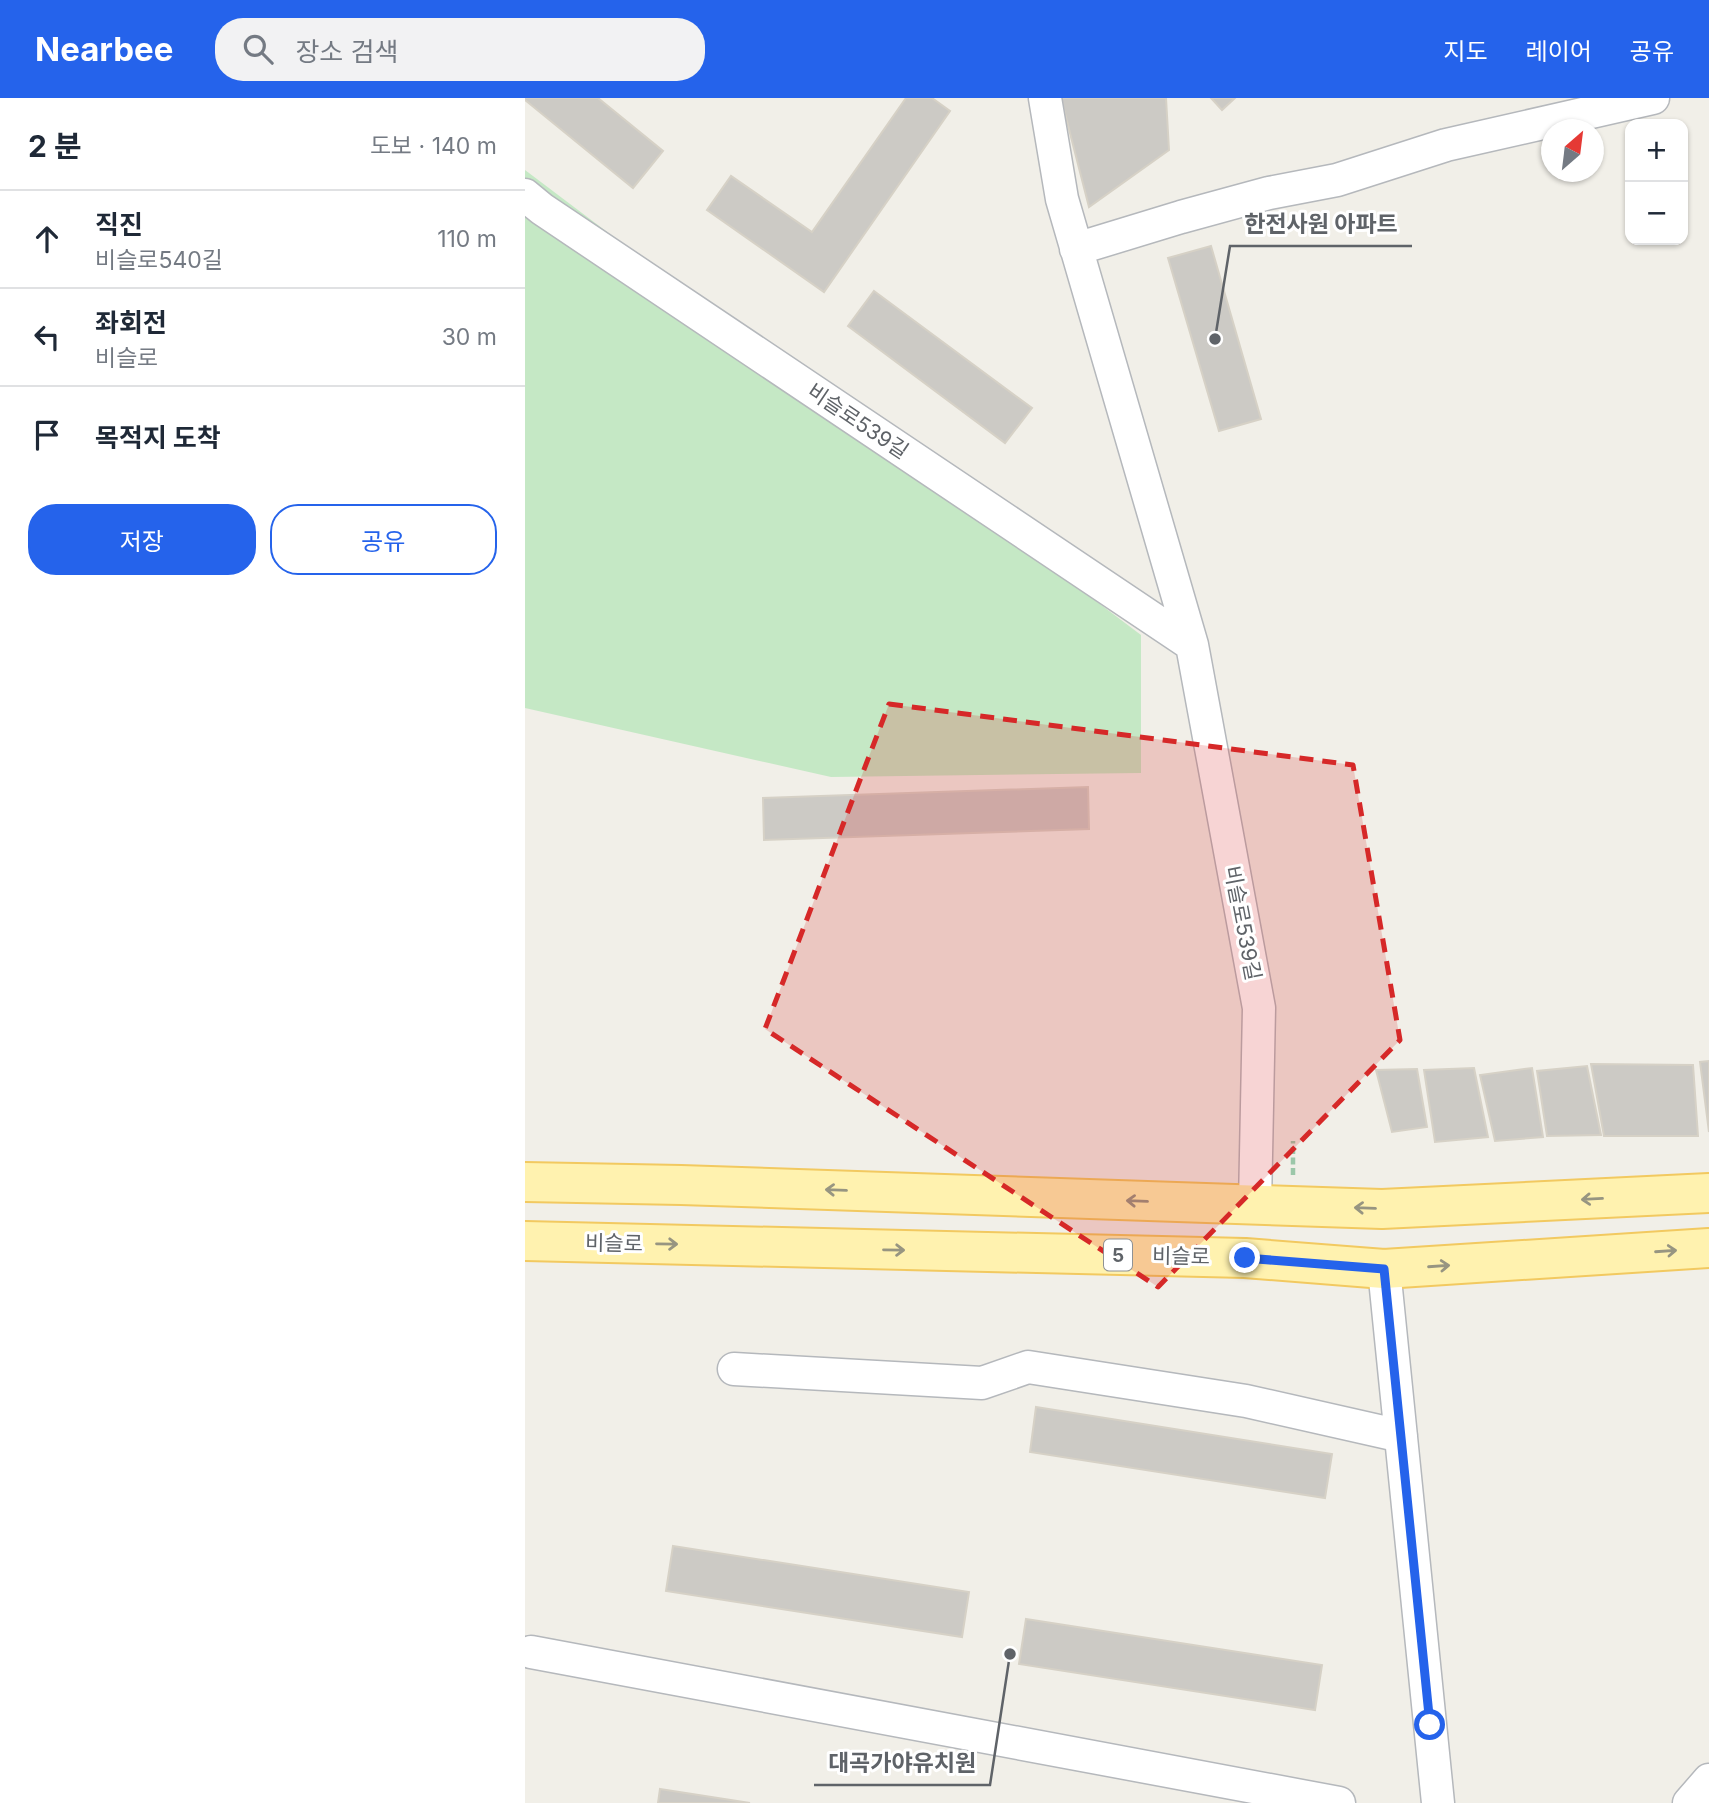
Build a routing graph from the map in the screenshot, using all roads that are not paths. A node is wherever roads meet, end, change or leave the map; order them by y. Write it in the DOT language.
graph roads {
  1 [pos="1045,98"];
  2 [pos="1653,98"];
  3 [pos="525,195"];
  4 [pos="1076,249"];
  5 [pos="1192,645"];
  6 [pos="525,1182"];
  7 [pos="1709,1193"];
  8 [pos="1255,1205"];
  9 [pos="525,1241"];
  10 [pos="1709,1248"];
  11 [pos="1384,1269"];
  12 [pos="734,1369"];
  13 [pos="1401,1436"];
  14 [pos="531,1652"];
  15 [pos="1709,1780"];
  16 [pos="1339,1803"];
  17 [pos="1438,1803"];
  18 [pos="1689,1803"];
  1 -- 4 [label="street, 비슬로539길"];
  2 -- 4 [label="street"];
  3 -- 5 [label="street, 비슬로539길"];
  4 -- 5 [label="street, 비슬로539길"];
  5 -- 8 [label="street, 비슬로539길"];
  8 -- 6 [label="main road, one-way"];
  7 -- 8 [label="main road, one-way"];
  9 -- 11 [label="main road, 비슬로 / 5, one-way"];
  11 -- 10 [label="main road, 비슬로 / 5, one-way"];
  11 -- 13 [label="street"];
  12 -- 13 [label="street"];
  13 -- 17 [label="street"];
  14 -- 16 [label="street"];
  15 -- 18 [label="street"];
}
